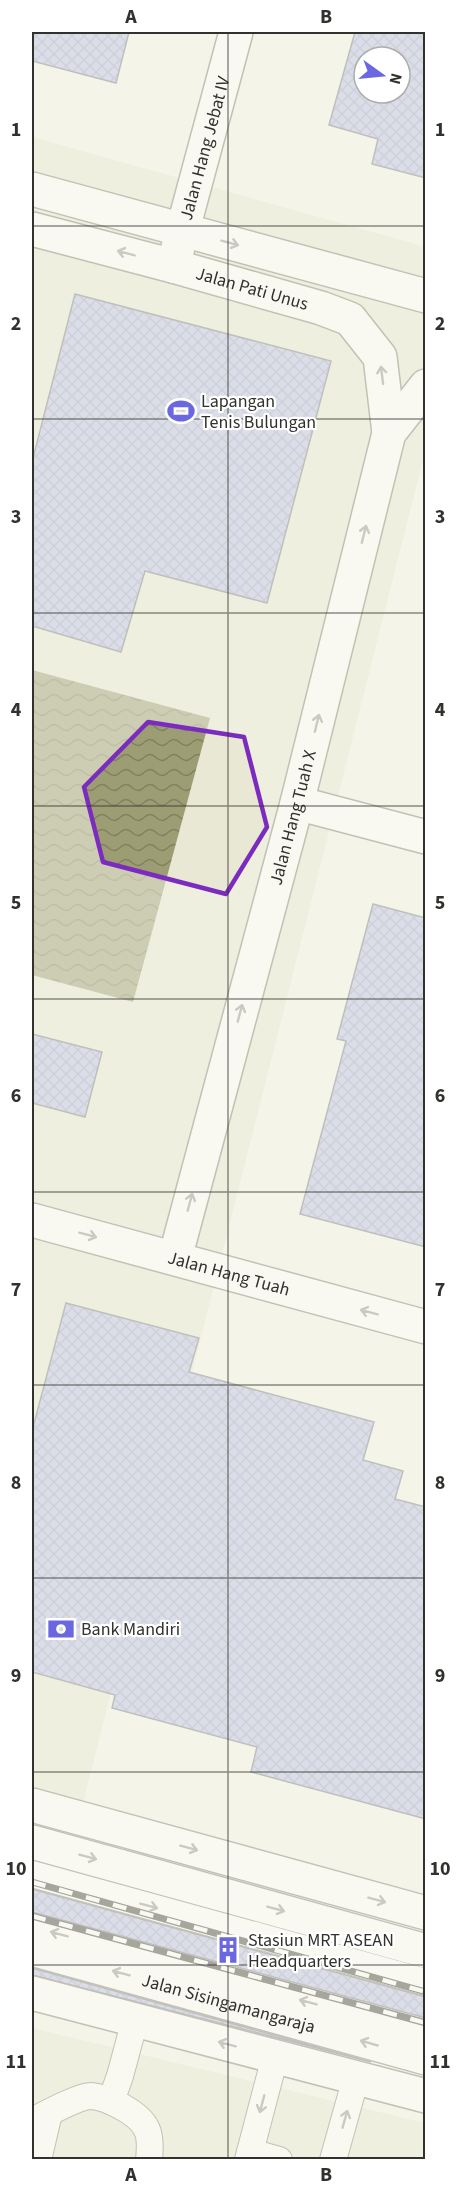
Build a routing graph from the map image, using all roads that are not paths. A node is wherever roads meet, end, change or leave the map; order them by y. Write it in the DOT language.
graph roads {
  1 [pos="236,32"];
  2 [pos="32,189"];
  3 [pos="32,229"];
  4 [pos="184,230"];
  5 [pos="173,266"];
  6 [pos="426,296"];
  7 [pos="426,386"];
  8 [pos="389,433"];
  9 [pos="297,803"];
  10 [pos="426,837"];
  11 [pos="32,1220"];
  12 [pos="175,1258"];
  13 [pos="426,1328"];
  14 [pos="32,1805"];
  15 [pos="32,1842"];
  16 [pos="32,1874"];
  17 [pos="426,1913"];
  18 [pos="32,1926"];
  19 [pos="32,1949"];
  20 [pos="426,1951"];
  21 [pos="426,1982"];
  22 [pos="32,1993"];
  23 [pos="135,2020"];
  24 [pos="426,2034"];
  25 [pos="275,2057"];
  26 [pos="426,2058"];
  27 [pos="356,2078"];
  28 [pos="426,2096"];
  29 [pos="111,2102"];
  30 [pos="40,2117"];
  31 [pos="249,2156"];
  32 [pos="38,2160"];
  33 [pos="149,2160"];
  34 [pos="279,2160"];
  35 [pos="333,2160"];
  1 -- 4 [label="street, Jalan Hang Jebat IV"];
  2 -- 4 [label="street, Jalan Pati Unus"];
  5 -- 3 [label="street, Jalan Pati Unus, one-way"];
  4 -- 5 [label="street, Jalan Hang Jebat IV"];
  4 -- 6 [label="street, Jalan Pati Unus, one-way"];
  8 -- 5 [label="street, Jalan Pati Unus, one-way"];
  7 -- 8 [label="street, Jalan Hang Tuah X"];
  9 -- 8 [label="street, Jalan Hang Tuah X, one-way"];
  9 -- 10 [label="street"];
  12 -- 9 [label="street, Jalan Hang Tuah X, one-way"];
  11 -- 12 [label="street, Jalan Hang Tuah, one-way"];
  13 -- 12 [label="street, Jalan Hang Tuah, one-way"];
  14 -- 17 [label="street, one-way"];
  15 -- 20 [label="street, one-way"];
  16 -- 21 [label="lane, one-way"];
  24 -- 18 [label="lane, one-way"];
  26 -- 19 [label="street, Jalan Sisingamangaraja, one-way"];
  22 -- 23 [label="street"];
  25 -- 23 [label="street, one-way"];
  23 -- 29 [label="lane"];
  25 -- 27 [label="street"];
  25 -- 31 [label="lane, one-way"];
  27 -- 28 [label="street"];
  35 -- 27 [label="lane, one-way"];
  29 -- 30 [label="lane"];
  29 -- 33 [label="lane"];
  30 -- 32 [label="lane"];
  31 -- 34 [label="lane"];
}
